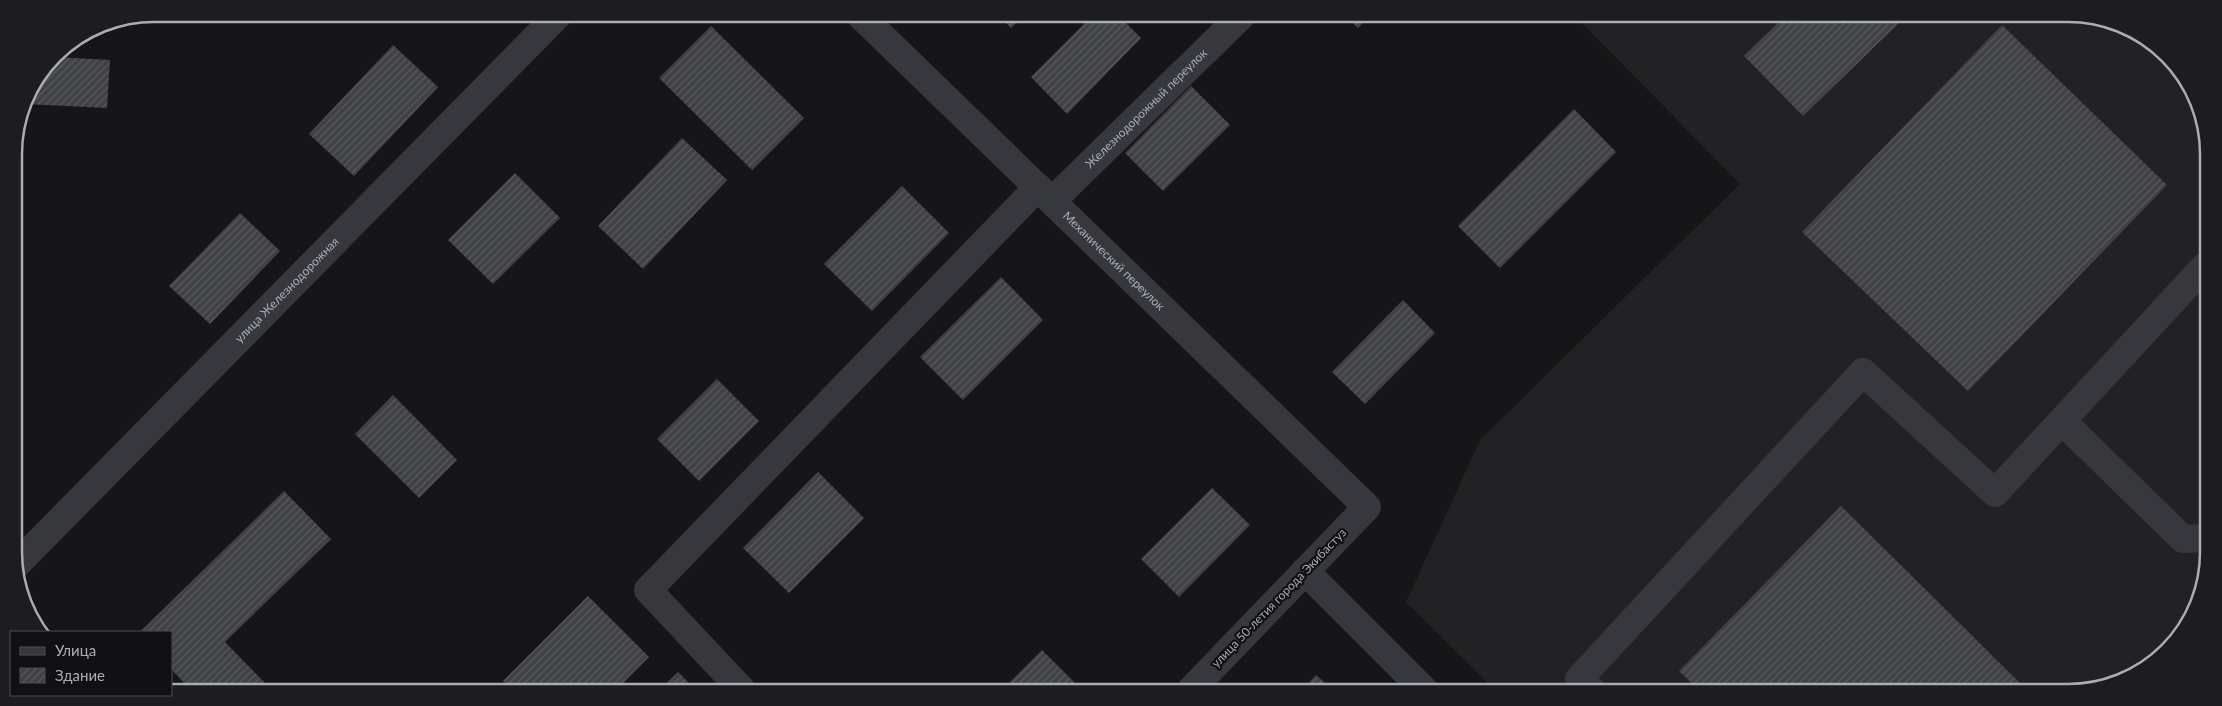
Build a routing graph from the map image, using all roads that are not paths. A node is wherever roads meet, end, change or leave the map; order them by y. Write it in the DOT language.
graph roads {
  1 [pos="551,22"];
  2 [pos="867,22"];
  3 [pos="1234,22"];
  4 [pos="1045,194"];
  5 [pos="2200,271"];
  6 [pos="2062,421"];
  7 [pos="1366,507"];
  8 [pos="2200,538"];
  9 [pos="23,558"];
  10 [pos="1305,571"];
  11 [pos="1197,683"];
  12 [pos="1417,683"];
  13 [pos="1584,683"];
  14 [pos="736,684"];
  1 -- 9 [label="street, улица Железнодорожная"];
  2 -- 4 [label="street, Механический переулок"];
  3 -- 4 [label="street, Железнодорожный переулок"];
  4 -- 7 [label="street, Механический переулок"];
  4 -- 14 [label="street, Железнодорожный переулок"];
  5 -- 6 [label="street"];
  6 -- 8 [label="street"];
  6 -- 13 [label="street"];
  7 -- 10 [label="street, улица 50-летия города Экибастуз"];
  10 -- 11 [label="street, улица 50-летия города Экибастуз"];
  10 -- 12 [label="street"];
}
